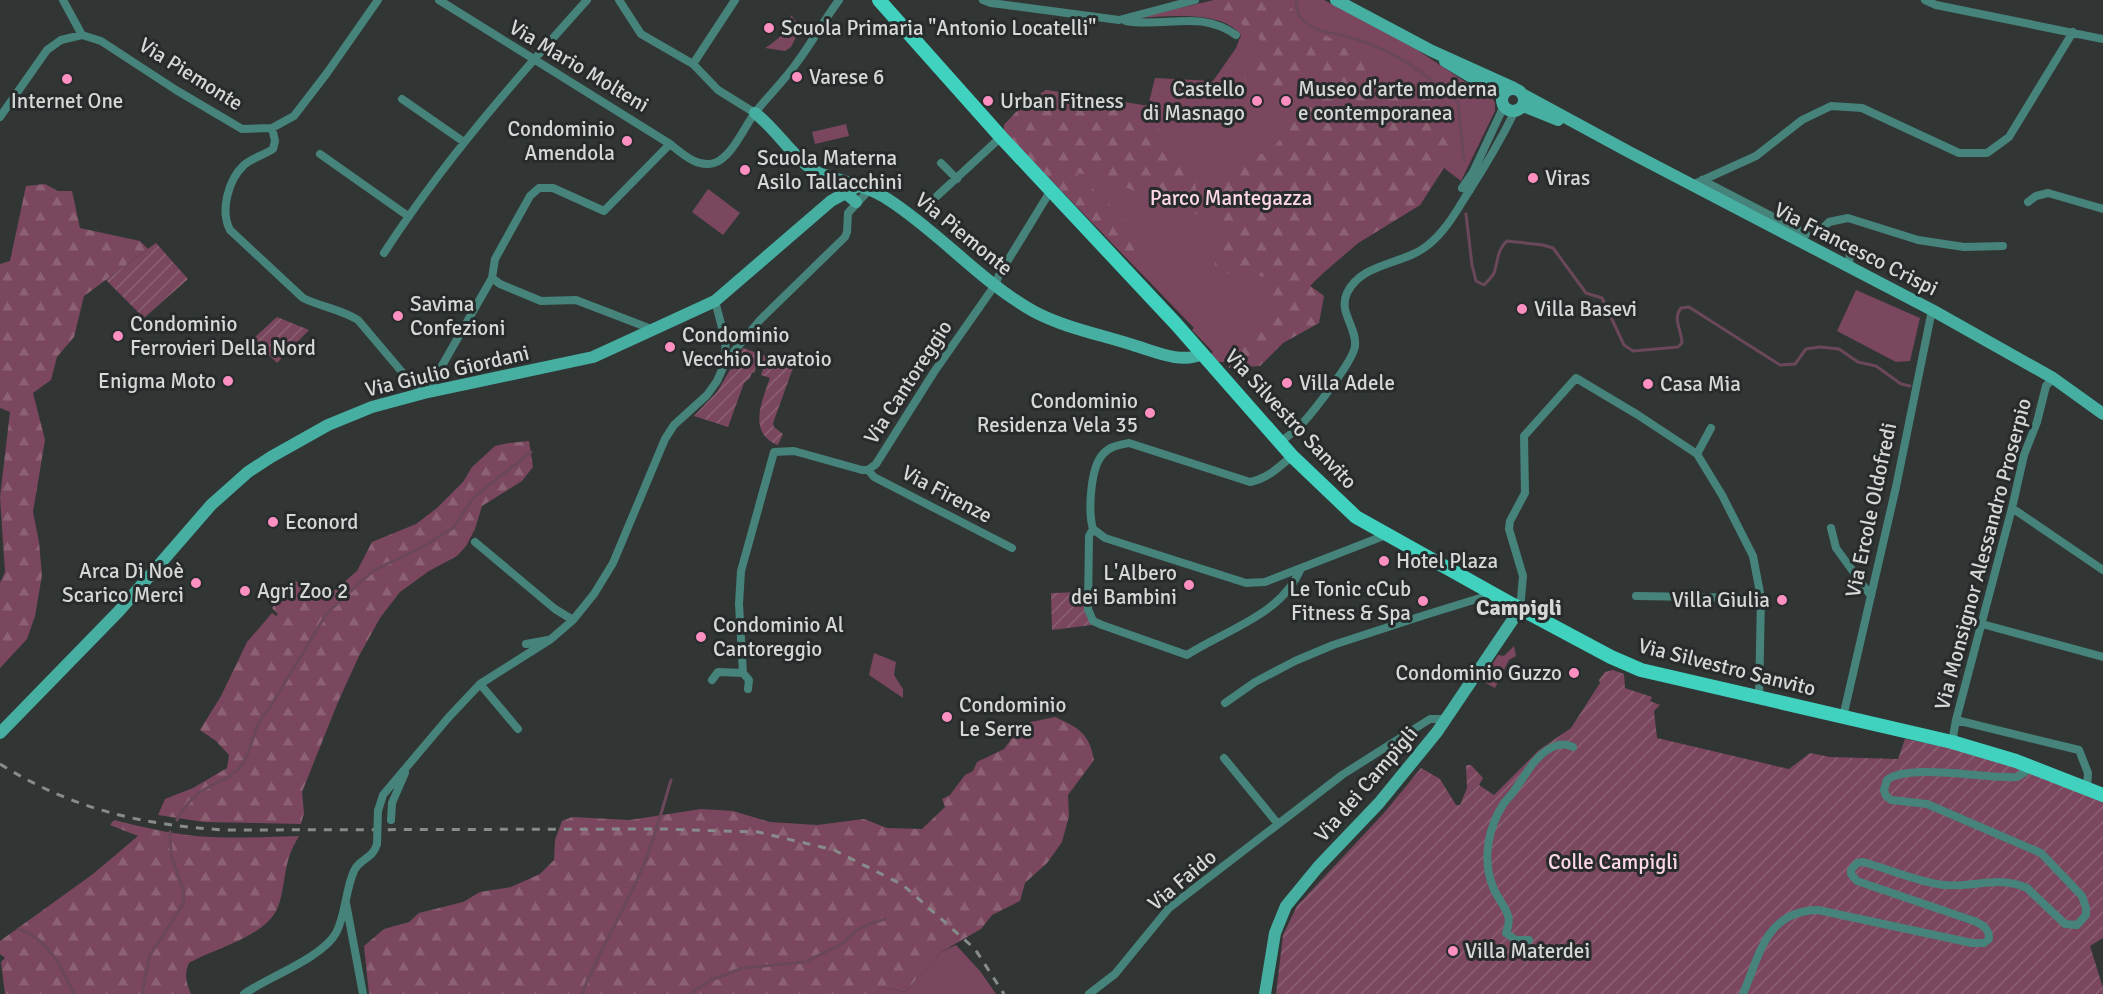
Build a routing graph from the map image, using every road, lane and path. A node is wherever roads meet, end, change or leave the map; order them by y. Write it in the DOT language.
graph roads {
  1 [pos="63,0"];
  2 [pos="378,0"];
  3 [pos="439,0"];
  4 [pos="587,0"];
  5 [pos="620,0"];
  6 [pos="735,0"];
  7 [pos="839,0"];
  8 [pos="879,0"];
  9 [pos="983,0"];
  10 [pos="1195,0"];
  11 [pos="1336,0"];
  12 [pos="1925,0"];
  13 [pos="1119,20"];
  14 [pos="2073,33"];
  15 [pos="82,35"];
  16 [pos="1236,35"];
  17 [pos="2103,39"];
  18 [pos="534,60"];
  19 [pos="693,64"];
  20 [pos="402,99"];
  21 [pos="1514,100"];
  22 [pos="755,112"];
  23 [pos="0,117"];
  24 [pos="272,128"];
  25 [pos="1001,137"];
  26 [pos="464,142"];
  27 [pos="670,144"];
  28 [pos="321,154"];
  29 [pos="941,163"];
  30 [pos="957,179"];
  31 [pos="841,180"];
  32 [pos="1697,183"];
  33 [pos="862,188"];
  34 [pos="1052,190"];
  35 [pos="843,194"];
  36 [pos="937,196"];
  37 [pos="856,202"];
  38 [pos="2028,202"];
  39 [pos="2103,209"];
  40 [pos="819,212"];
  41 [pos="408,216"];
  42 [pos="2003,246"];
  43 [pos="384,253"];
  44 [pos="1849,266"];
  45 [pos="492,278"];
  46 [pos="995,285"];
  47 [pos="715,301"];
  48 [pos="1932,310"];
  49 [pos="654,330"];
  50 [pos="1202,354"];
  51 [pos="726,361"];
  52 [pos="2053,378"];
  53 [pos="426,392"];
  54 [pos="2103,414"];
  55 [pos="1711,428"];
  56 [pos="1280,442"];
  57 [pos="1696,454"];
  58 [pos="1292,456"];
  59 [pos="868,470"];
  60 [pos="2012,508"];
  61 [pos="1831,528"];
  62 [pos="1093,529"];
  63 [pos="1386,535"];
  64 [pos="475,542"];
  65 [pos="1012,548"];
  66 [pos="1301,568"];
  67 [pos="2103,570"];
  68 [pos="1494,594"];
  69 [pos="1636,596"];
  70 [pos="1871,596"];
  71 [pos="1761,598"];
  72 [pos="1520,609"];
  73 [pos="573,620"];
  74 [pos="1982,624"];
  75 [pos="551,639"];
  76 [pos="526,644"];
  77 [pos="2103,657"];
  78 [pos="743,674"];
  79 [pos="712,680"];
  80 [pos="480,684"];
  81 [pos="748,689"];
  82 [pos="1759,697"];
  83 [pos="1225,703"];
  84 [pos="1843,717"];
  85 [pos="15,718"];
  86 [pos="1447,718"];
  87 [pos="1956,720"];
  88 [pos="518,729"];
  89 [pos="0,733"];
  90 [pos="0,740"];
  91 [pos="1952,742"];
  92 [pos="1573,747"];
  93 [pos="1224,758"];
  94 [pos="410,763"];
  95 [pos="2028,766"];
  96 [pos="2087,788"];
  97 [pos="2103,795"];
  98 [pos="379,808"];
  99 [pos="391,809"];
  100 [pos="391,820"];
  101 [pos="1278,824"];
  102 [pos="361,863"];
  103 [pos="367,872"];
  104 [pos="346,901"];
  105 [pos="1529,940"];
  106 [pos="244,994"];
  107 [pos="363,994"];
  108 [pos="1089,994"];
  109 [pos="1265,994"];
  110 [pos="1743,994"];
  1 -- 15 [label="street"];
  2 -- 24 [label="street"];
  3 -- 18 [label="street, Via Mario Molteni"];
  4 -- 18 [label="street"];
  5 -- 19 [label="street, Via Piemonte"];
  6 -- 19 [label="street"];
  7 -- 22 [label="street, Via Mario Molteni"];
  8 -- 25 [label="main road, Via Silvestro Sanvito"];
  9 -- 13 [label="street"];
  10 -- 13 [label="street"];
  11 -- 21 [label="street, Via Francesco Crispi"];
  12 -- 14 [label="street"];
  13 -- 16 [label="street"];
  14 -- 17 [label="street"];
  14 -- 32 [label="street"];
  15 -- 23 [label="street"];
  15 -- 24 [label="street, Via Piemonte"];
  18 -- 26 [label="street"];
  18 -- 27 [label="street, Via Mario Molteni"];
  19 -- 22 [label="street, Via Piemonte"];
  20 -- 26 [label="street"];
  21 -- 32 [label="street, Via Francesco Crispi"];
  21 -- 56 [label="street"];
  22 -- 27 [label="street, Via Mario Molteni"];
  22 -- 31 [label="street, Via Piemonte"];
  24 -- 53 [label="street"];
  25 -- 30 [label="street"];
  25 -- 34 [label="main road, Via Silvestro Sanvito"];
  26 -- 41 [label="street"];
  27 -- 45 [label="street"];
  28 -- 41 [label="street"];
  29 -- 30 [label="street"];
  30 -- 36 [label="street"];
  31 -- 33 [label="street, Via Piemonte"];
  31 -- 40 [label="street, Via Giulio Giordani"];
  32 -- 44 [label="street, Via Francesco Crispi"];
  33 -- 35 [label="street, Via Giulio Giordani"];
  33 -- 37 [label="street"];
  33 -- 46 [label="street, Via Piemonte"];
  34 -- 46 [label="street, Via Cantoreggio"];
  34 -- 50 [label="main road, Via Silvestro Sanvito"];
  35 -- 37 [label="street"];
  35 -- 40 [label="street, Via Giulio Giordani"];
  37 -- 51 [label="street"];
  38 -- 39 [label="street"];
  40 -- 47 [label="street, Via Giulio Giordani"];
  41 -- 43 [label="street"];
  42 -- 44 [label="street"];
  44 -- 48 [label="street, Via Francesco Crispi"];
  45 -- 49 [label="street"];
  45 -- 53 [label="street"];
  46 -- 50 [label="street, Via Piemonte"];
  46 -- 59 [label="street, Via Cantoreggio"];
  47 -- 49 [label="street, Via Giulio Giordani"];
  47 -- 51 [label="street"];
  48 -- 52 [label="street, Via Francesco Crispi"];
  48 -- 70 [label="street, Via Ercole Oldofredi"];
  49 -- 53 [label="street, Via Giulio Giordani"];
  50 -- 56 [label="main road, Via Silvestro Sanvito"];
  51 -- 73 [label="street"];
  52 -- 54 [label="street, Via Francesco Crispi"];
  52 -- 60 [label="street, Via Monsignor Alessandro Proserpio"];
  53 -- 85 [label="street, Via Giulio Giordani"];
  55 -- 57 [label="street"];
  56 -- 58 [label="main road, Via Silvestro Sanvito"];
  57 -- 71 [label="street"];
  57 -- 72 [label="street"];
  58 -- 62 [label="street"];
  58 -- 63 [label="main road, Via Silvestro Sanvito"];
  59 -- 65 [label="street, Via Firenze"];
  59 -- 78 [label="street, Via Cantoreggio"];
  60 -- 67 [label="street"];
  60 -- 74 [label="street, Via Monsignor Alessandro Proserpio"];
  61 -- 70 [label="street"];
  62 -- 66 [label="street"];
  62 -- 66 [label="street"];
  63 -- 66 [label="street"];
  63 -- 68 [label="main road, Via Silvestro Sanvito"];
  64 -- 73 [label="street"];
  68 -- 72 [label="main road, Via Silvestro Sanvito"];
  68 -- 83 [label="street"];
  69 -- 71 [label="street"];
  70 -- 84 [label="street, Via Ercole Oldofredi"];
  71 -- 82 [label="street"];
  72 -- 82 [label="main road, Via Silvestro Sanvito"];
  72 -- 86 [label="street, Via dei Campigli"];
  73 -- 75 [label="street"];
  74 -- 77 [label="street"];
  74 -- 87 [label="street, Via Monsignor Alessandro Proserpio"];
  75 -- 76 [label="street"];
  75 -- 80 [label="street"];
  78 -- 79 [label="street"];
  78 -- 81 [label="street, Via Cantoreggio"];
  80 -- 88 [label="street"];
  80 -- 94 [label="street"];
  82 -- 84 [label="main road, Via Silvestro Sanvito"];
  84 -- 91 [label="main road, Via Silvestro Sanvito"];
  85 -- 89 [label="street, Via Giulio Giordani"];
  85 -- 90 [label="street, Via Giulio Giordani"];
  86 -- 101 [label="street, Via Faido"];
  86 -- 109 [label="street, Via dei Campigli"];
  87 -- 91 [label="street, Via Monsignor Alessandro Proserpio"];
  87 -- 96 [label="street"];
  91 -- 95 [label="main road, Via Silvestro Sanvito"];
  92 -- 105 [label="street"];
  93 -- 101 [label="street"];
  94 -- 98 [label="street"];
  94 -- 99 [label="street"];
  95 -- 96 [label="main road, Via Silvestro Sanvito"];
  95 -- 110 [label="street"];
  96 -- 97 [label="main road, Via Silvestro Sanvito"];
  98 -- 99 [label="street"];
  98 -- 102 [label="street, bridge"];
  99 -- 100 [label="street"];
  101 -- 108 [label="street, Via Faido"];
  102 -- 103 [label="street"];
  102 -- 104 [label="street"];
  104 -- 106 [label="street"];
  104 -- 107 [label="street"];
}
